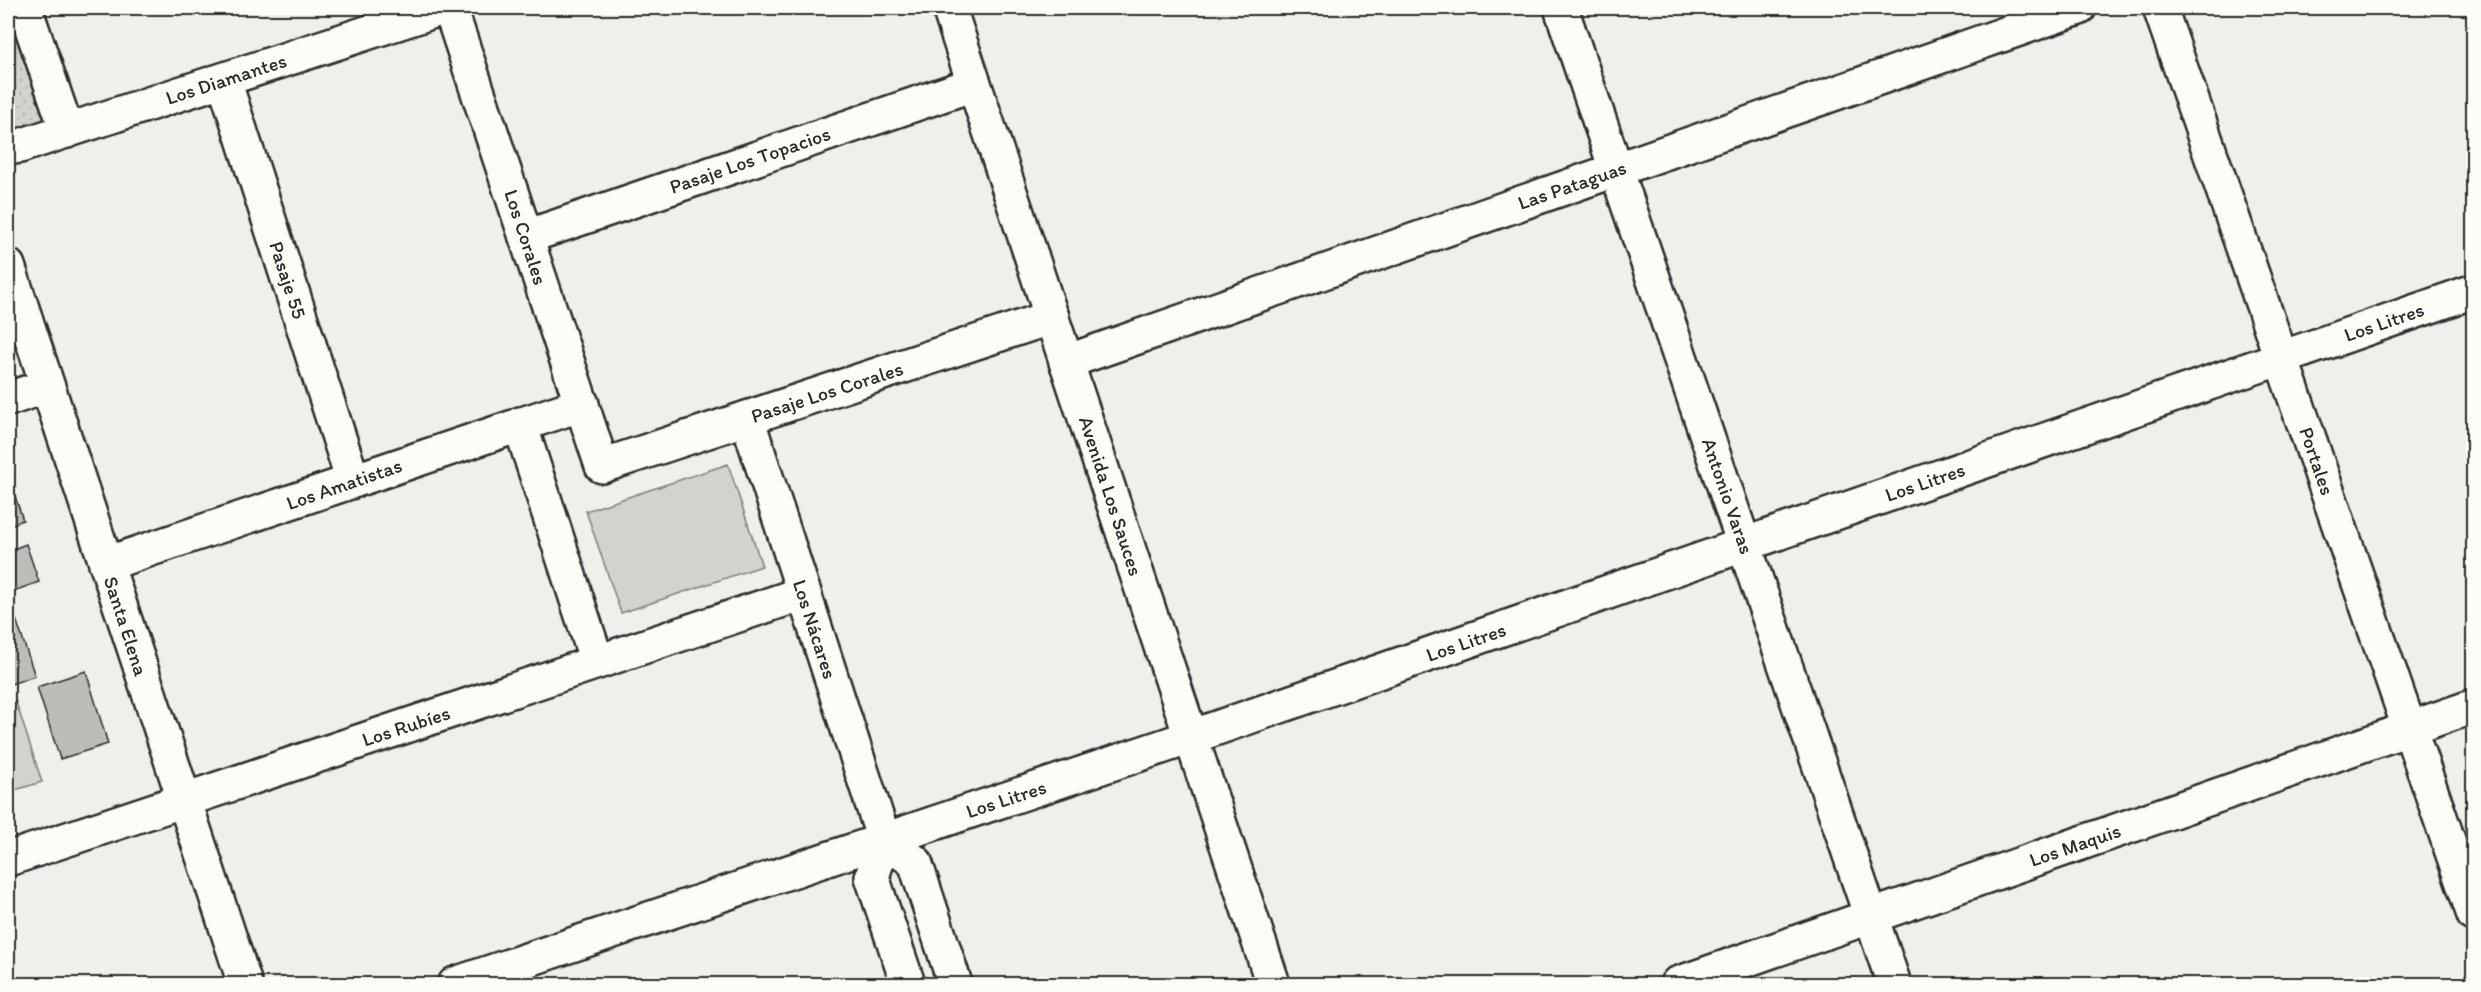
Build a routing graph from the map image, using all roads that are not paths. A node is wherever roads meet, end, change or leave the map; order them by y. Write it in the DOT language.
graph roads {
  1 [pos="25,8"];
  2 [pos="443,8"];
  3 [pos="450,8"];
  4 [pos="949,8"];
  5 [pos="1561,8"];
  6 [pos="2079,8"];
  7 [pos="2160,8"];
  8 [pos="224,80"];
  9 [pos="974,84"];
  10 [pos="67,131"];
  11 [pos="8,148"];
  12 [pos="1616,169"];
  13 [pos="526,237"];
  14 [pos="8,266"];
  15 [pos="2474,291"];
  16 [pos="1052,317"];
  17 [pos="2281,358"];
  18 [pos="1066,362"];
  19 [pos="47,386"];
  20 [pos="8,399"];
  21 [pos="582,404"];
  22 [pos="747,418"];
  23 [pos="520,424"];
  24 [pos="602,466"];
  25 [pos="353,481"];
  26 [pos="1744,544"];
  27 [pos="106,564"];
  28 [pos="804,593"];
  29 [pos="597,662"];
  30 [pos="2474,706"];
  31 [pos="2409,728"];
  32 [pos="1191,737"];
  33 [pos="184,800"];
  34 [pos="884,840"];
  35 [pos="8,859"];
  36 [pos="2474,915"];
  37 [pos="1871,916"];
  38 [pos="246,984"];
  39 [pos="455,984"];
  40 [pos="908,984"];
  41 [pos="955,984"];
  42 [pos="1273,984"];
  43 [pos="1677,984"];
  44 [pos="1894,984"];
  1 -- 10 [label="street"];
  2 -- 8 [label="street, Los Diamantes"];
  3 -- 13 [label="street, Los Corales"];
  4 -- 9 [label="street, Avenida Los Sauces"];
  5 -- 12 [label="street, Antonio Varas"];
  6 -- 12 [label="street, Las Pataguas"];
  7 -- 17 [label="street, Portales"];
  8 -- 10 [label="street, Los Diamantes"];
  8 -- 25 [label="street, Pasaje 55"];
  9 -- 13 [label="street, Pasaje Los Topacios"];
  9 -- 16 [label="street, Avenida Los Sauces"];
  10 -- 11 [label="street, Los Diamantes"];
  12 -- 18 [label="street, Las Pataguas"];
  12 -- 26 [label="street, Antonio Varas"];
  13 -- 21 [label="street, Los Corales"];
  14 -- 19 [label="street, Santa Elena"];
  15 -- 17 [label="street, Los Litres"];
  16 -- 18 [label="street, Avenida Los Sauces"];
  16 -- 22 [label="street, Pasaje Los Corales"];
  17 -- 26 [label="street, Los Litres"];
  17 -- 31 [label="street, Portales"];
  18 -- 32 [label="street, Avenida Los Sauces"];
  19 -- 20 [label="street"];
  19 -- 27 [label="street, Santa Elena"];
  21 -- 23 [label="street, Los Amatistas"];
  21 -- 24 [label="street, Los Corales"];
  22 -- 24 [label="street, Pasaje Los Corales"];
  22 -- 28 [label="street, Los Nácares"];
  23 -- 25 [label="street, Los Amatistas"];
  23 -- 29 [label="street"];
  25 -- 27 [label="street, Los Amatistas"];
  26 -- 32 [label="street, Los Litres"];
  26 -- 37 [label="street, Antonio Varas"];
  27 -- 33 [label="street, Santa Elena"];
  28 -- 29 [label="street, Los Rubíes"];
  28 -- 34 [label="street, Los Nácares"];
  29 -- 33 [label="street, Los Rubíes"];
  30 -- 31 [label="street, Los Maquis"];
  31 -- 36 [label="street, Portales"];
  31 -- 37 [label="street, Los Maquis"];
  32 -- 34 [label="street, Los Litres"];
  32 -- 42 [label="street, Avenida Los Sauces"];
  33 -- 35 [label="street, Los Rubíes"];
  33 -- 38 [label="street, Santa Elena"];
  34 -- 39 [label="street, Los Litres"];
  34 -- 40 [label="street"];
  34 -- 41 [label="street"];
  37 -- 43 [label="street, Los Maquis"];
  37 -- 44 [label="street, Antonio Varas"];
}
